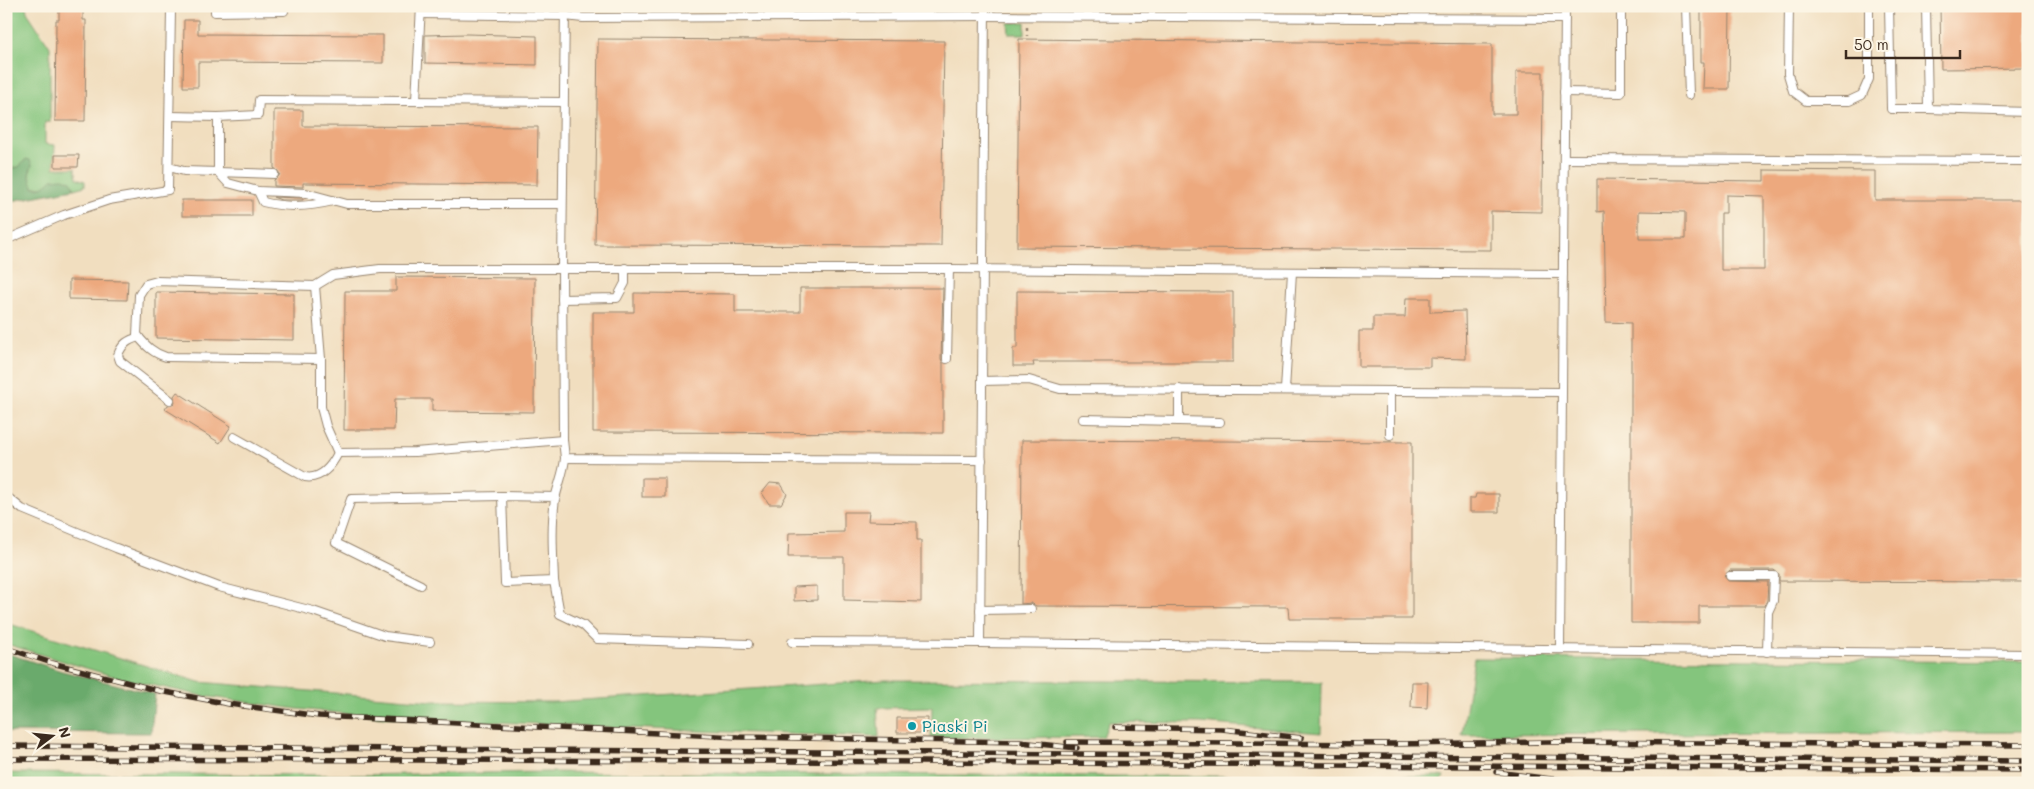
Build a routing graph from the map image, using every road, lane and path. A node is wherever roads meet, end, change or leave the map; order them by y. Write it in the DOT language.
graph roads {
  1 [pos="173,6"];
  2 [pos="215,6"];
  3 [pos="284,6"];
  4 [pos="565,6"];
  5 [pos="985,6"];
  6 [pos="1565,6"];
  7 [pos="1621,6"];
  8 [pos="1686,6"];
  9 [pos="1788,6"];
  10 [pos="1869,6"];
  11 [pos="1889,6"];
  12 [pos="1926,6"];
  13 [pos="421,10"];
  14 [pos="565,16"];
  15 [pos="985,16"];
  16 [pos="1565,20"];
  17 [pos="1564,92"];
  18 [pos="1689,94"];
  19 [pos="416,100"];
  20 [pos="563,102"];
  21 [pos="1928,109"];
  22 [pos="2028,112"];
  23 [pos="170,116"];
  24 [pos="218,117"];
  25 [pos="1564,159"];
  26 [pos="2028,162"];
  27 [pos="169,167"];
  28 [pos="218,172"];
  29 [pos="274,174"];
  30 [pos="258,191"];
  31 [pos="336,200"];
  32 [pos="562,204"];
  33 [pos="6,240"];
  34 [pos="562,268"];
  35 [pos="625,268"];
  36 [pos="949,269"];
  37 [pos="983,269"];
  38 [pos="1292,272"];
  39 [pos="1563,274"];
  40 [pos="315,286"];
  41 [pos="562,299"];
  42 [pos="139,337"];
  43 [pos="321,359"];
  44 [pos="947,359"];
  45 [pos="982,381"];
  46 [pos="1179,389"];
  47 [pos="1285,390"];
  48 [pos="1390,391"];
  49 [pos="1562,392"];
  50 [pos="170,400"];
  51 [pos="1083,419"];
  52 [pos="1179,421"];
  53 [pos="1220,422"];
  54 [pos="1390,435"];
  55 [pos="234,437"];
  56 [pos="563,440"];
  57 [pos="338,453"];
  58 [pos="565,458"];
  59 [pos="982,460"];
  60 [pos="6,496"];
  61 [pos="502,496"];
  62 [pos="556,497"];
  63 [pos="1730,576"];
  64 [pos="554,580"];
  65 [pos="421,585"];
  66 [pos="1031,609"];
  67 [pos="980,610"];
  68 [pos="430,642"];
  69 [pos="792,642"];
  70 [pos="980,643"];
  71 [pos="748,644"];
  72 [pos="1560,649"];
  73 [pos="1767,652"];
  74 [pos="2028,654"];
  1 -- 23 [label="lane"];
  2 -- 3 [label="lane"];
  4 -- 14 [label="lane"];
  5 -- 15 [label="lane"];
  6 -- 16 [label="lane"];
  7 -- 17 [label="lane"];
  8 -- 18 [label="lane"];
  9 -- 10 [label="lane"];
  11 -- 21 [label="lane"];
  12 -- 21 [label="lane"];
  13 -- 14 [label="lane"];
  13 -- 19 [label="lane"];
  14 -- 15 [label="lane"];
  14 -- 20 [label="lane"];
  15 -- 16 [label="lane"];
  15 -- 37 [label="lane"];
  16 -- 17 [label="lane"];
  17 -- 25 [label="lane"];
  19 -- 20 [label="lane"];
  19 -- 24 [label="lane"];
  20 -- 32 [label="lane"];
  21 -- 22 [label="lane"];
  23 -- 24 [label="lane"];
  23 -- 27 [label="lane"];
  24 -- 28 [label="lane"];
  25 -- 26 [label="lane"];
  25 -- 39 [label="lane"];
  27 -- 28 [label="lane"];
  27 -- 33 [label="lane"];
  28 -- 29 [label="lane"];
  28 -- 30 [label="lane"];
  30 -- 31 [label="lane"];
  30 -- 31 [label="lane"];
  31 -- 32 [label="lane"];
  32 -- 34 [label="lane"];
  34 -- 35 [label="lane"];
  34 -- 40 [label="lane"];
  34 -- 41 [label="lane"];
  35 -- 36 [label="lane"];
  35 -- 41 [label="lane"];
  36 -- 37 [label="lane"];
  36 -- 44 [label="lane"];
  37 -- 38 [label="lane"];
  37 -- 45 [label="lane"];
  38 -- 39 [label="lane"];
  38 -- 47 [label="lane"];
  39 -- 49 [label="lane"];
  40 -- 42 [label="lane"];
  40 -- 43 [label="lane"];
  41 -- 56 [label="lane"];
  42 -- 43 [label="lane"];
  42 -- 50 [label="lane"];
  43 -- 57 [label="lane"];
  45 -- 46 [label="lane"];
  45 -- 59 [label="lane"];
  46 -- 47 [label="lane"];
  46 -- 52 [label="lane"];
  47 -- 48 [label="lane"];
  48 -- 49 [label="lane"];
  48 -- 54 [label="lane"];
  49 -- 72 [label="lane"];
  51 -- 52 [label="lane"];
  52 -- 53 [label="lane"];
  55 -- 57 [label="lane"];
  56 -- 57 [label="lane"];
  56 -- 58 [label="lane"];
  58 -- 59 [label="lane"];
  58 -- 62 [label="lane"];
  59 -- 67 [label="lane"];
  60 -- 68 [label="lane"];
  61 -- 62 [label="lane"];
  61 -- 64 [label="lane"];
  61 -- 65 [label="lane"];
  62 -- 64 [label="lane"];
  63 -- 73 [label="lane"];
  64 -- 71 [label="lane"];
  66 -- 67 [label="lane"];
  67 -- 70 [label="lane"];
  69 -- 70 [label="lane"];
  70 -- 72 [label="lane"];
  72 -- 73 [label="lane"];
  73 -- 74 [label="lane"];
}
